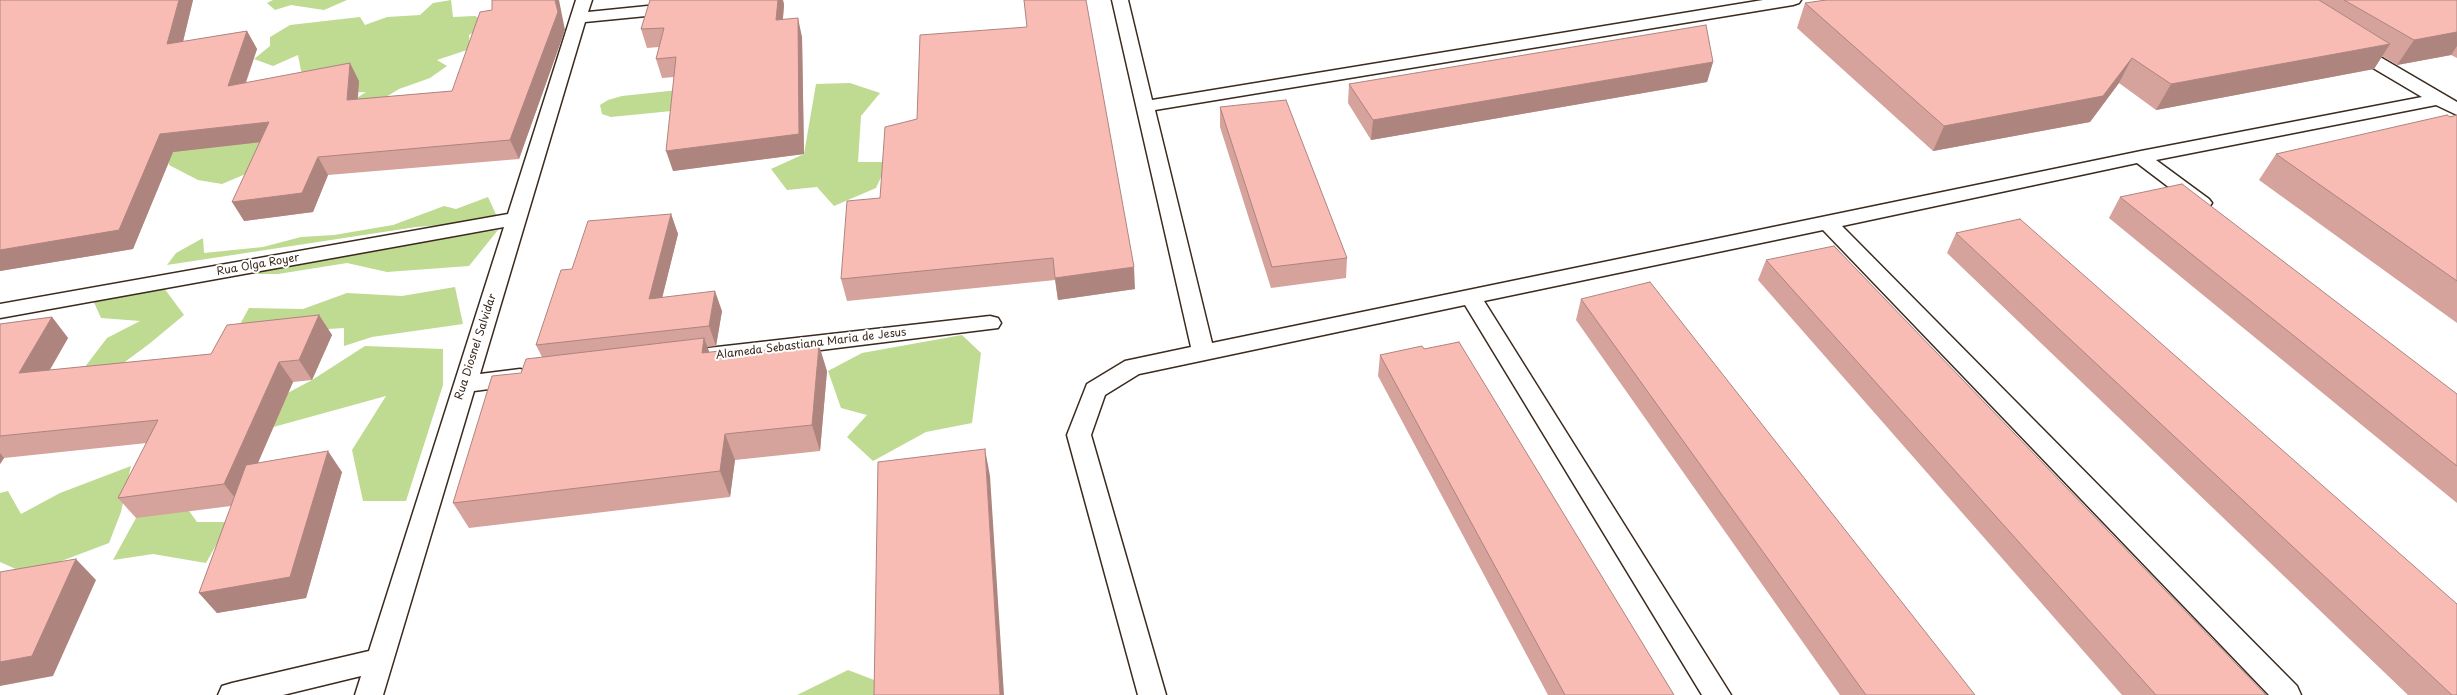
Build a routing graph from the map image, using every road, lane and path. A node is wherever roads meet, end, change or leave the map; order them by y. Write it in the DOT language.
graph roads {
  1 [pos="1120,0"];
  2 [pos="1793,0"];
  3 [pos="693,7"];
  4 [pos="581,9"];
  5 [pos="2338,40"];
  6 [pos="2438,99"];
  7 [pos="1146,106"];
  8 [pos="2457,110"];
  9 [pos="2141,157"];
  10 [pos="2217,214"];
  11 [pos="516,219"];
  12 [pos="1827,222"];
  13 [pos="1471,297"];
  14 [pos="0,311"];
  15 [pos="990,323"];
  16 [pos="1203,352"];
  17 [pos="684,359"];
  18 [pos="542,375"];
  19 [pos="464,384"];
  20 [pos="379,660"];
  21 [pos="232,695"];
  22 [pos="369,695"];
  23 [pos="1152,695"];
  24 [pos="1717,695"];
  25 [pos="2287,695"];
  1 -- 7 [label="street"];
  2 -- 7 [label="street"];
  3 -- 4 [label="street"];
  4 -- 11 [label="street, Rua Diosnel Salvidar"];
  5 -- 6 [label="street"];
  6 -- 8 [label="street"];
  6 -- 9 [label="street"];
  7 -- 16 [label="street"];
  9 -- 10 [label="street"];
  9 -- 12 [label="street"];
  11 -- 14 [label="street, Rua Olga Royer"];
  11 -- 19 [label="street, Rua Diosnel Salvidar"];
  12 -- 13 [label="street"];
  12 -- 25 [label="street"];
  13 -- 16 [label="street"];
  13 -- 24 [label="street"];
  15 -- 17 [label="street, Alameda Sebastiana Maria de Jesus"];
  16 -- 23 [label="street"];
  18 -- 19 [label="street"];
  19 -- 20 [label="street, Rua Diosnel Salvidar"];
  20 -- 21 [label="street"];
  20 -- 22 [label="street, Rua Diosnel Salvidar"];
}
